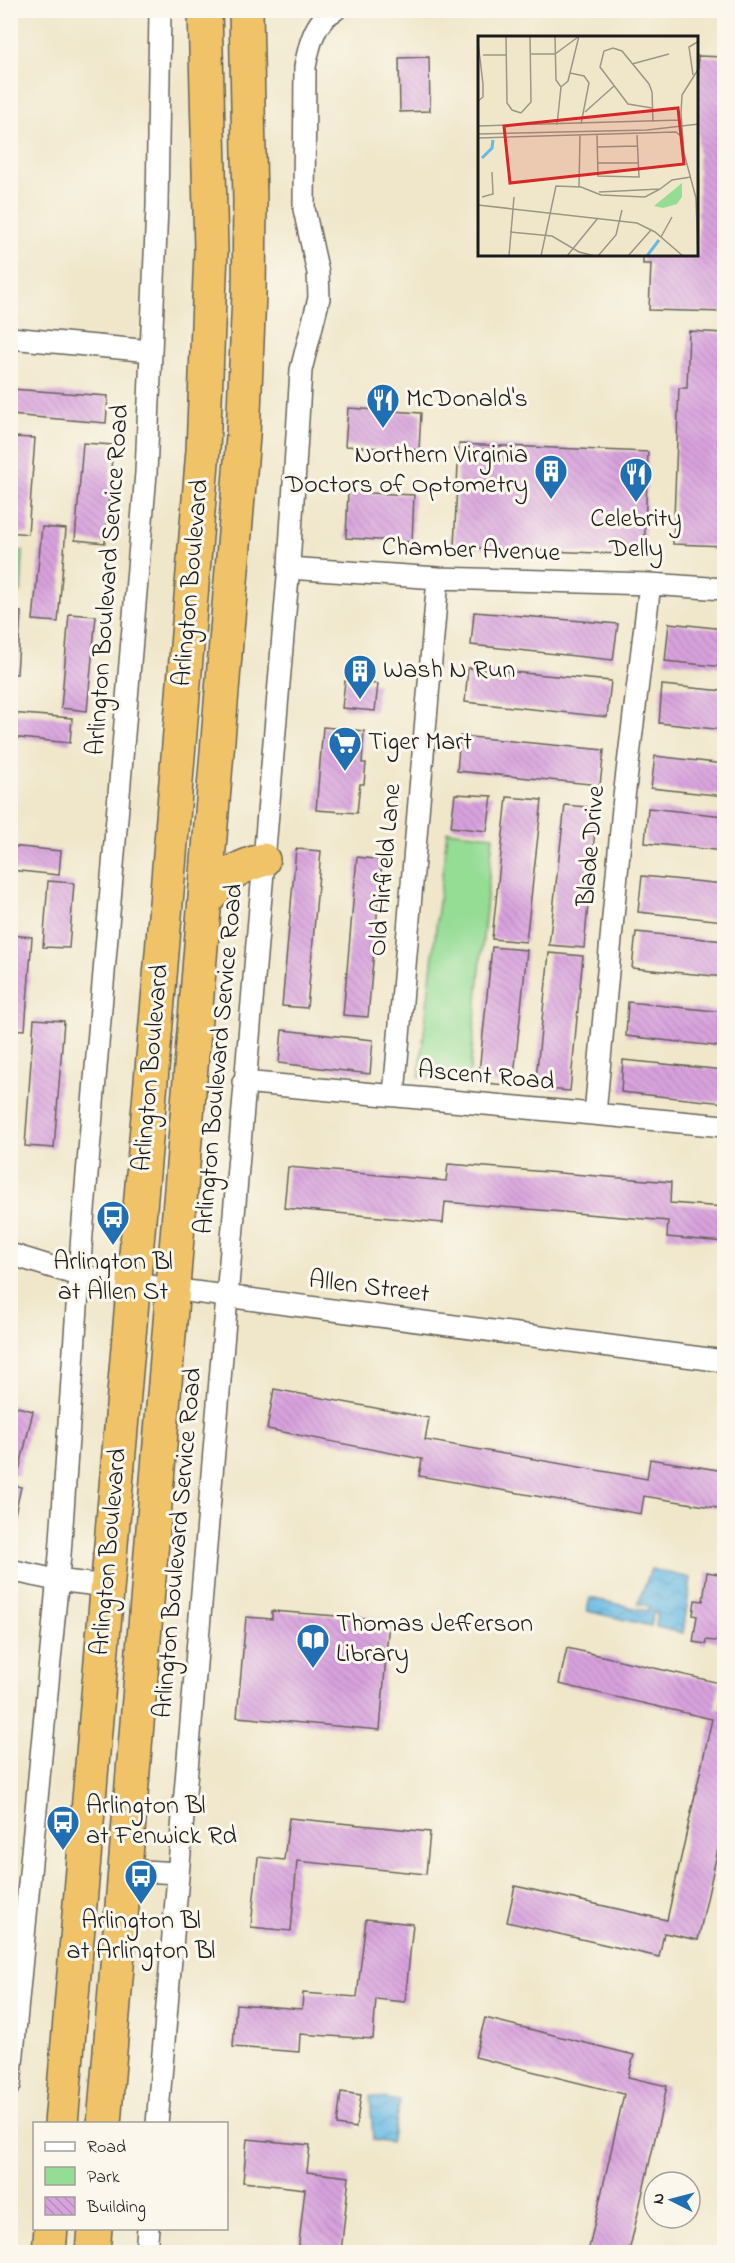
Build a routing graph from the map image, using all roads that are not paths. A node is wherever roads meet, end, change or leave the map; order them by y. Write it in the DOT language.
graph roads {
  1 [pos="160,10"];
  2 [pos="205,10"];
  3 [pos="246,10"];
  4 [pos="335,10"];
  5 [pos="10,338"];
  6 [pos="151,351"];
  7 [pos="288,568"];
  8 [pos="438,578"];
  9 [pos="650,584"];
  10 [pos="724,589"];
  11 [pos="213,817"];
  12 [pos="263,860"];
  13 [pos="206,901"];
  14 [pos="243,1082"];
  15 [pos="394,1095"];
  16 [pos="595,1114"];
  17 [pos="724,1126"];
  18 [pos="10,1254"];
  19 [pos="81,1276"];
  20 [pos="133,1284"];
  21 [pos="173,1289"];
  22 [pos="228,1297"];
  23 [pos="724,1361"];
  24 [pos="10,1570"];
  25 [pos="56,1580"];
  26 [pos="107,1586"];
  27 [pos="125,1870"];
  28 [pos="178,1873"];
  29 [pos="12,2045"];
  30 [pos="11,2082"];
  31 [pos="61,2122"];
  32 [pos="104,2122"];
  33 [pos="157,2122"];
  34 [pos="51,2230"];
  35 [pos="95,2230"];
  36 [pos="148,2230"];
  37 [pos="49,2253"];
  38 [pos="93,2253"];
  39 [pos="147,2253"];
  1 -- 6 [label="street, Arlington Boulevard Service Road"];
  2 -- 20 [label="highway, Arlington Boulevard"];
  3 -- 11 [label="highway, Arlington Boulevard"];
  4 -- 7 [label="street, Arlington Boulevard Service Road"];
  5 -- 6 [label="street"];
  6 -- 19 [label="street, Arlington Boulevard Service Road"];
  7 -- 8 [label="street, Chamber Avenue"];
  7 -- 12 [label="street, Arlington Boulevard Service Road"];
  8 -- 9 [label="street, Chamber Avenue"];
  8 -- 15 [label="street, Old Airfield Lane"];
  9 -- 10 [label="street, Chamber Avenue"];
  9 -- 16 [label="street, Blade Drive"];
  11 -- 12 [label="highway"];
  11 -- 13 [label="highway, Arlington Boulevard"];
  12 -- 13 [label="highway"];
  12 -- 14 [label="street, Arlington Boulevard Service Road"];
  13 -- 21 [label="highway, Arlington Boulevard"];
  14 -- 15 [label="street, Ascent Road"];
  14 -- 22 [label="street, Arlington Boulevard Service Road"];
  15 -- 16 [label="street, Ascent Road"];
  16 -- 17 [label="street, Ascent Road"];
  18 -- 19 [label="street, Allen Street"];
  19 -- 20 [label="street, Allen Street"];
  19 -- 25 [label="street, Arlington Boulevard Service Road"];
  20 -- 21 [label="street, Allen Street"];
  20 -- 26 [label="highway, Arlington Boulevard"];
  21 -- 22 [label="street, Allen Street"];
  21 -- 27 [label="highway, Arlington Boulevard"];
  22 -- 23 [label="street, Allen Street"];
  22 -- 28 [label="street, Arlington Boulevard Service Road"];
  24 -- 25 [label="street"];
  25 -- 26 [label="street"];
  25 -- 29 [label="street, Arlington Boulevard Service Road"];
  26 -- 31 [label="highway, Arlington Boulevard"];
  27 -- 28 [label="street"];
  27 -- 32 [label="highway, Arlington Boulevard"];
  28 -- 33 [label="street, Arlington Boulevard Service Road"];
  29 -- 30 [label="street, Arlington Boulevard Service Road"];
  34 -- 37 [label="highway"];
  35 -- 38 [label="highway"];
  36 -- 39 [label="street"];
}
